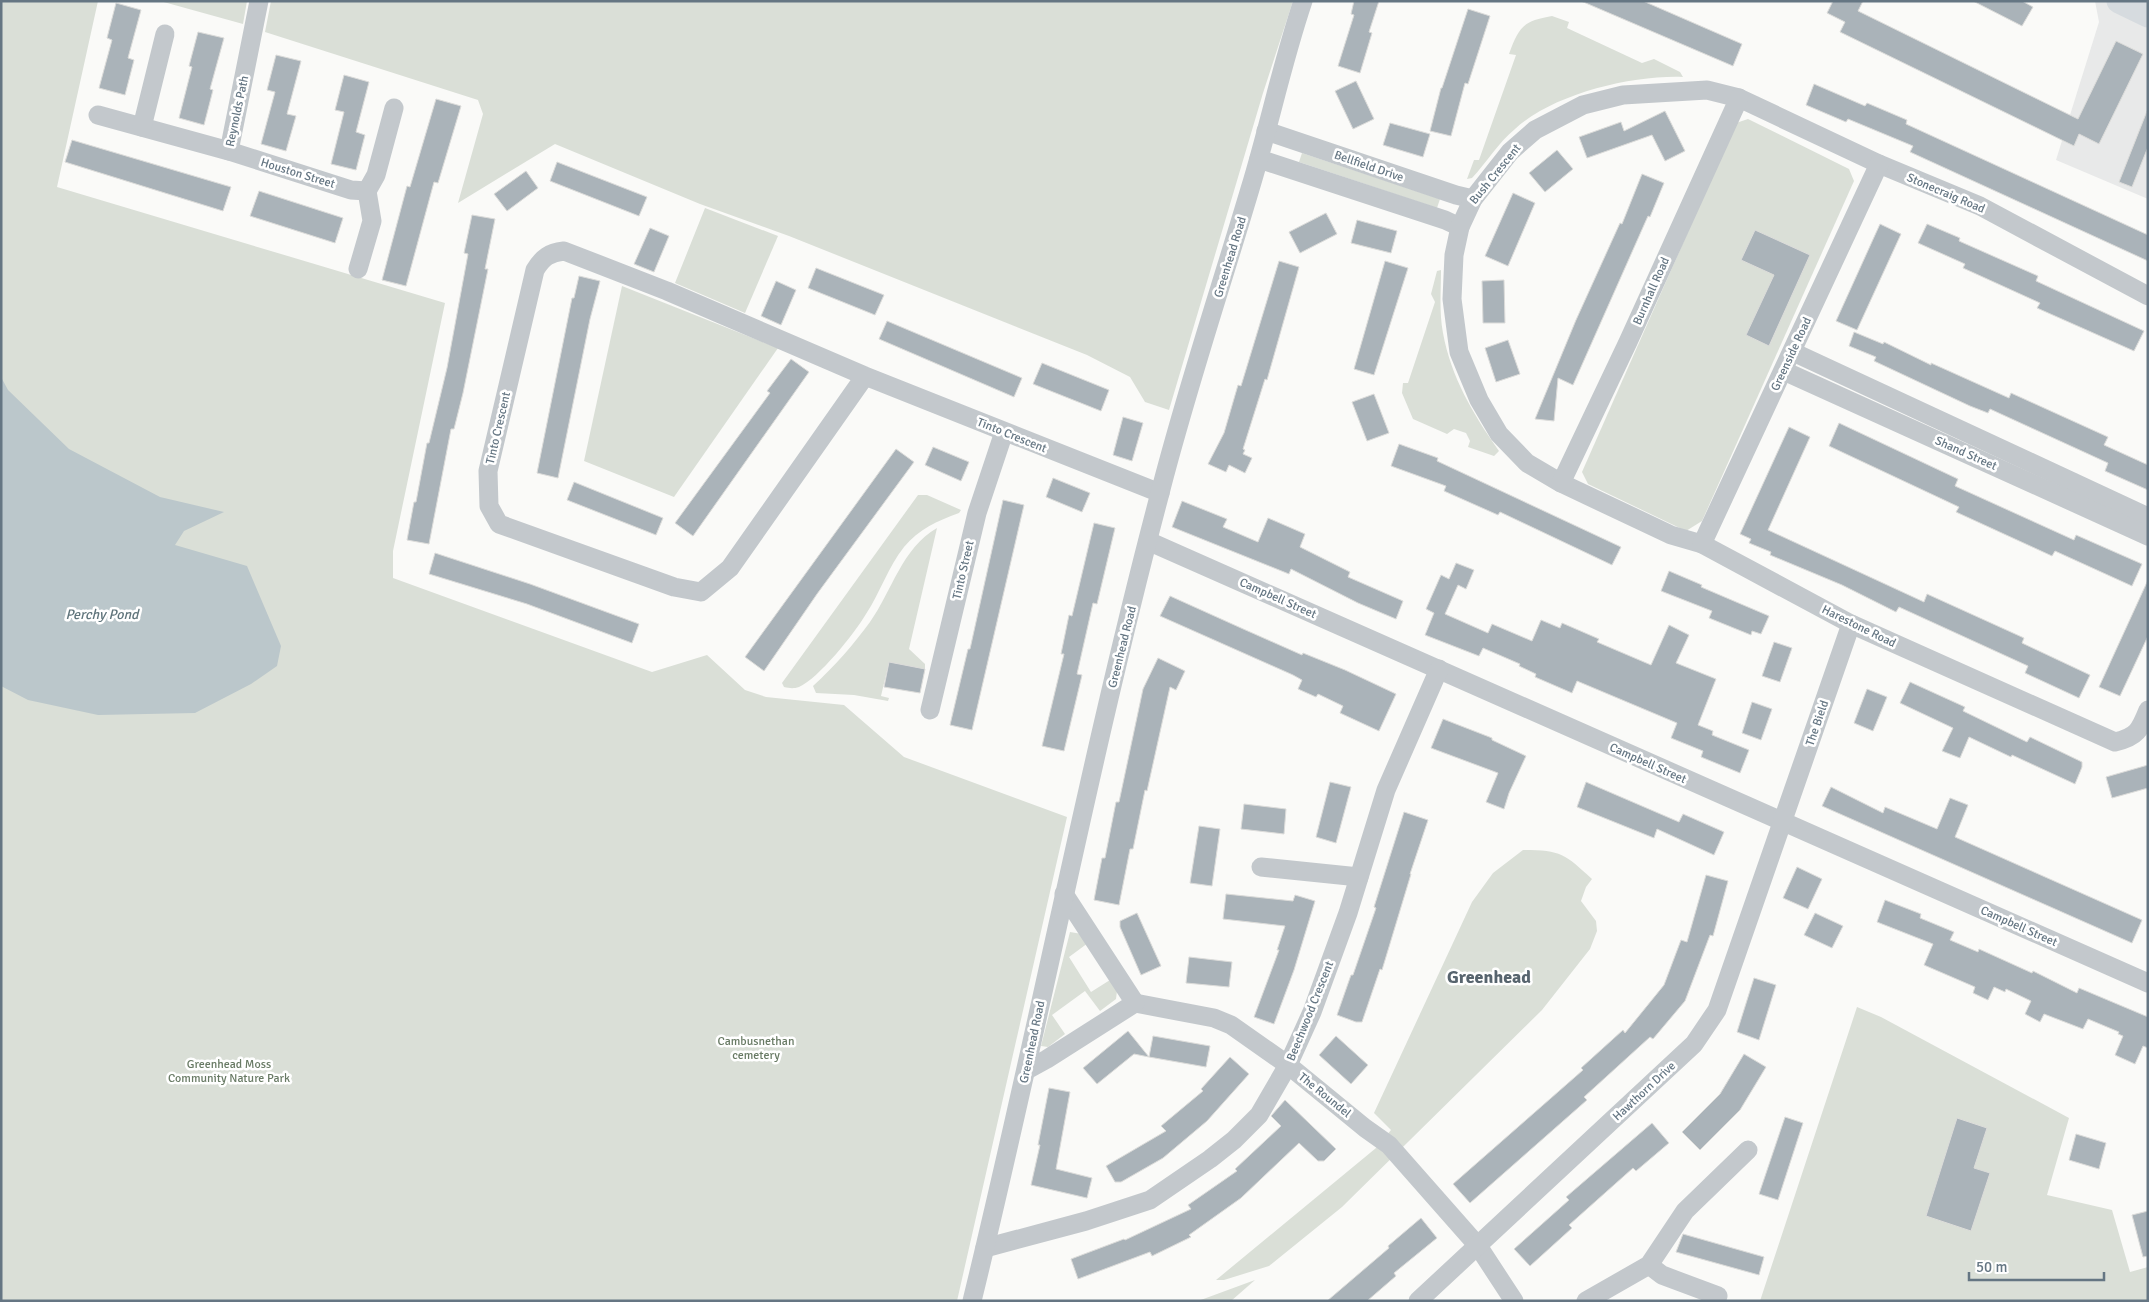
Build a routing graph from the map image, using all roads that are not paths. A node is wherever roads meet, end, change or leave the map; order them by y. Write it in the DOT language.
graph roads {
  1 [pos="1303,1"];
  2 [pos="2119,1"];
  3 [pos="258,6"];
  4 [pos="2148,14"];
  5 [pos="165,34"];
  6 [pos="1739,98"];
  7 [pos="394,108"];
  8 [pos="98,115"];
  9 [pos="142,127"];
  10 [pos="1266,131"];
  11 [pos="229,151"];
  12 [pos="1259,159"];
  13 [pos="1879,164"];
  14 [pos="366,191"];
  15 [pos="1473,199"];
  16 [pos="1460,227"];
  17 [pos="358,269"];
  18 [pos="2148,296"];
  19 [pos="1793,352"];
  20 [pos="1784,371"];
  21 [pos="864,376"];
  22 [pos="1004,432"];
  23 [pos="1561,483"];
  24 [pos="1160,493"];
  25 [pos="2148,517"];
  26 [pos="2148,536"];
  27 [pos="1148,541"];
  28 [pos="1702,544"];
  29 [pos="1851,624"];
  30 [pos="1439,669"];
  31 [pos="930,710"];
  32 [pos="2148,710"];
  33 [pos="1783,822"];
  34 [pos="1260,867"];
  35 [pos="1359,877"];
  36 [pos="1064,894"];
  37 [pos="2148,983"];
  38 [pos="1135,1002"];
  39 [pos="1288,1065"];
  40 [pos="1027,1070"];
  41 [pos="1748,1150"];
  42 [pos="1478,1246"];
  43 [pos="985,1248"];
  44 [pos="1649,1265"];
  45 [pos="1718,1296"];
  46 [pos="972,1301"];
  47 [pos="1418,1301"];
  48 [pos="1514,1301"];
  49 [pos="1586,1301"];
  1 -- 10 [label="street, Greenhead Road"];
  2 -- 4 [label="main road"];
  3 -- 11 [label="street, Reynolds Path"];
  5 -- 9 [label="street"];
  6 -- 13 [label="street, Stonecraig Road"];
  6 -- 15 [label="street, Bush Crescent"];
  6 -- 23 [label="street, Burnhall Road"];
  7 -- 14 [label="street"];
  8 -- 9 [label="street, Reynolds Path"];
  9 -- 11 [label="street, Reynolds Path"];
  10 -- 12 [label="street, Greenhead Road"];
  10 -- 15 [label="street, Bellfield Drive"];
  11 -- 14 [label="street, Houston Street"];
  12 -- 16 [label="street"];
  12 -- 24 [label="street, Greenhead Road"];
  13 -- 18 [label="street, Stonecraig Road"];
  13 -- 19 [label="street, Greenside Road"];
  14 -- 17 [label="street"];
  15 -- 16 [label="street, Bush Crescent"];
  16 -- 23 [label="street, Bush Crescent"];
  19 -- 20 [label="street, Greenside Road"];
  19 -- 25 [label="street, Shand Street"];
  20 -- 26 [label="street, Shand Street"];
  20 -- 28 [label="street, Greenside Road"];
  21 -- 21 [label="street, Tinto Crescent"];
  21 -- 22 [label="street, Tinto Crescent"];
  22 -- 24 [label="street, Tinto Crescent"];
  22 -- 31 [label="street, Tinto Street"];
  23 -- 28 [label="street, Harestone Road"];
  24 -- 27 [label="street, Greenhead Road"];
  27 -- 30 [label="street, Campbell Street"];
  27 -- 36 [label="street, Greenhead Road"];
  28 -- 29 [label="street, Harestone Road"];
  29 -- 32 [label="street, Harestone Road"];
  29 -- 33 [label="street, The Bield"];
  30 -- 33 [label="street, Campbell Street"];
  30 -- 35 [label="street, Beechwood Crescent"];
  33 -- 37 [label="street, Campbell Street"];
  33 -- 42 [label="street, Hawthorn Drive"];
  34 -- 35 [label="street"];
  35 -- 39 [label="street, Beechwood Crescent"];
  36 -- 38 [label="street"];
  36 -- 40 [label="street, Greenhead Road"];
  38 -- 39 [label="street, The Roundel"];
  38 -- 40 [label="street"];
  39 -- 42 [label="street, The Roundel"];
  39 -- 43 [label="street, Beechwood Crescent"];
  40 -- 43 [label="street, Greenhead Road"];
  41 -- 44 [label="street"];
  42 -- 47 [label="street, Hawthorn Drive"];
  42 -- 48 [label="street, The Roundel"];
  43 -- 46 [label="street, Greenhead Road"];
  44 -- 45 [label="street"];
  44 -- 49 [label="street"];
}
